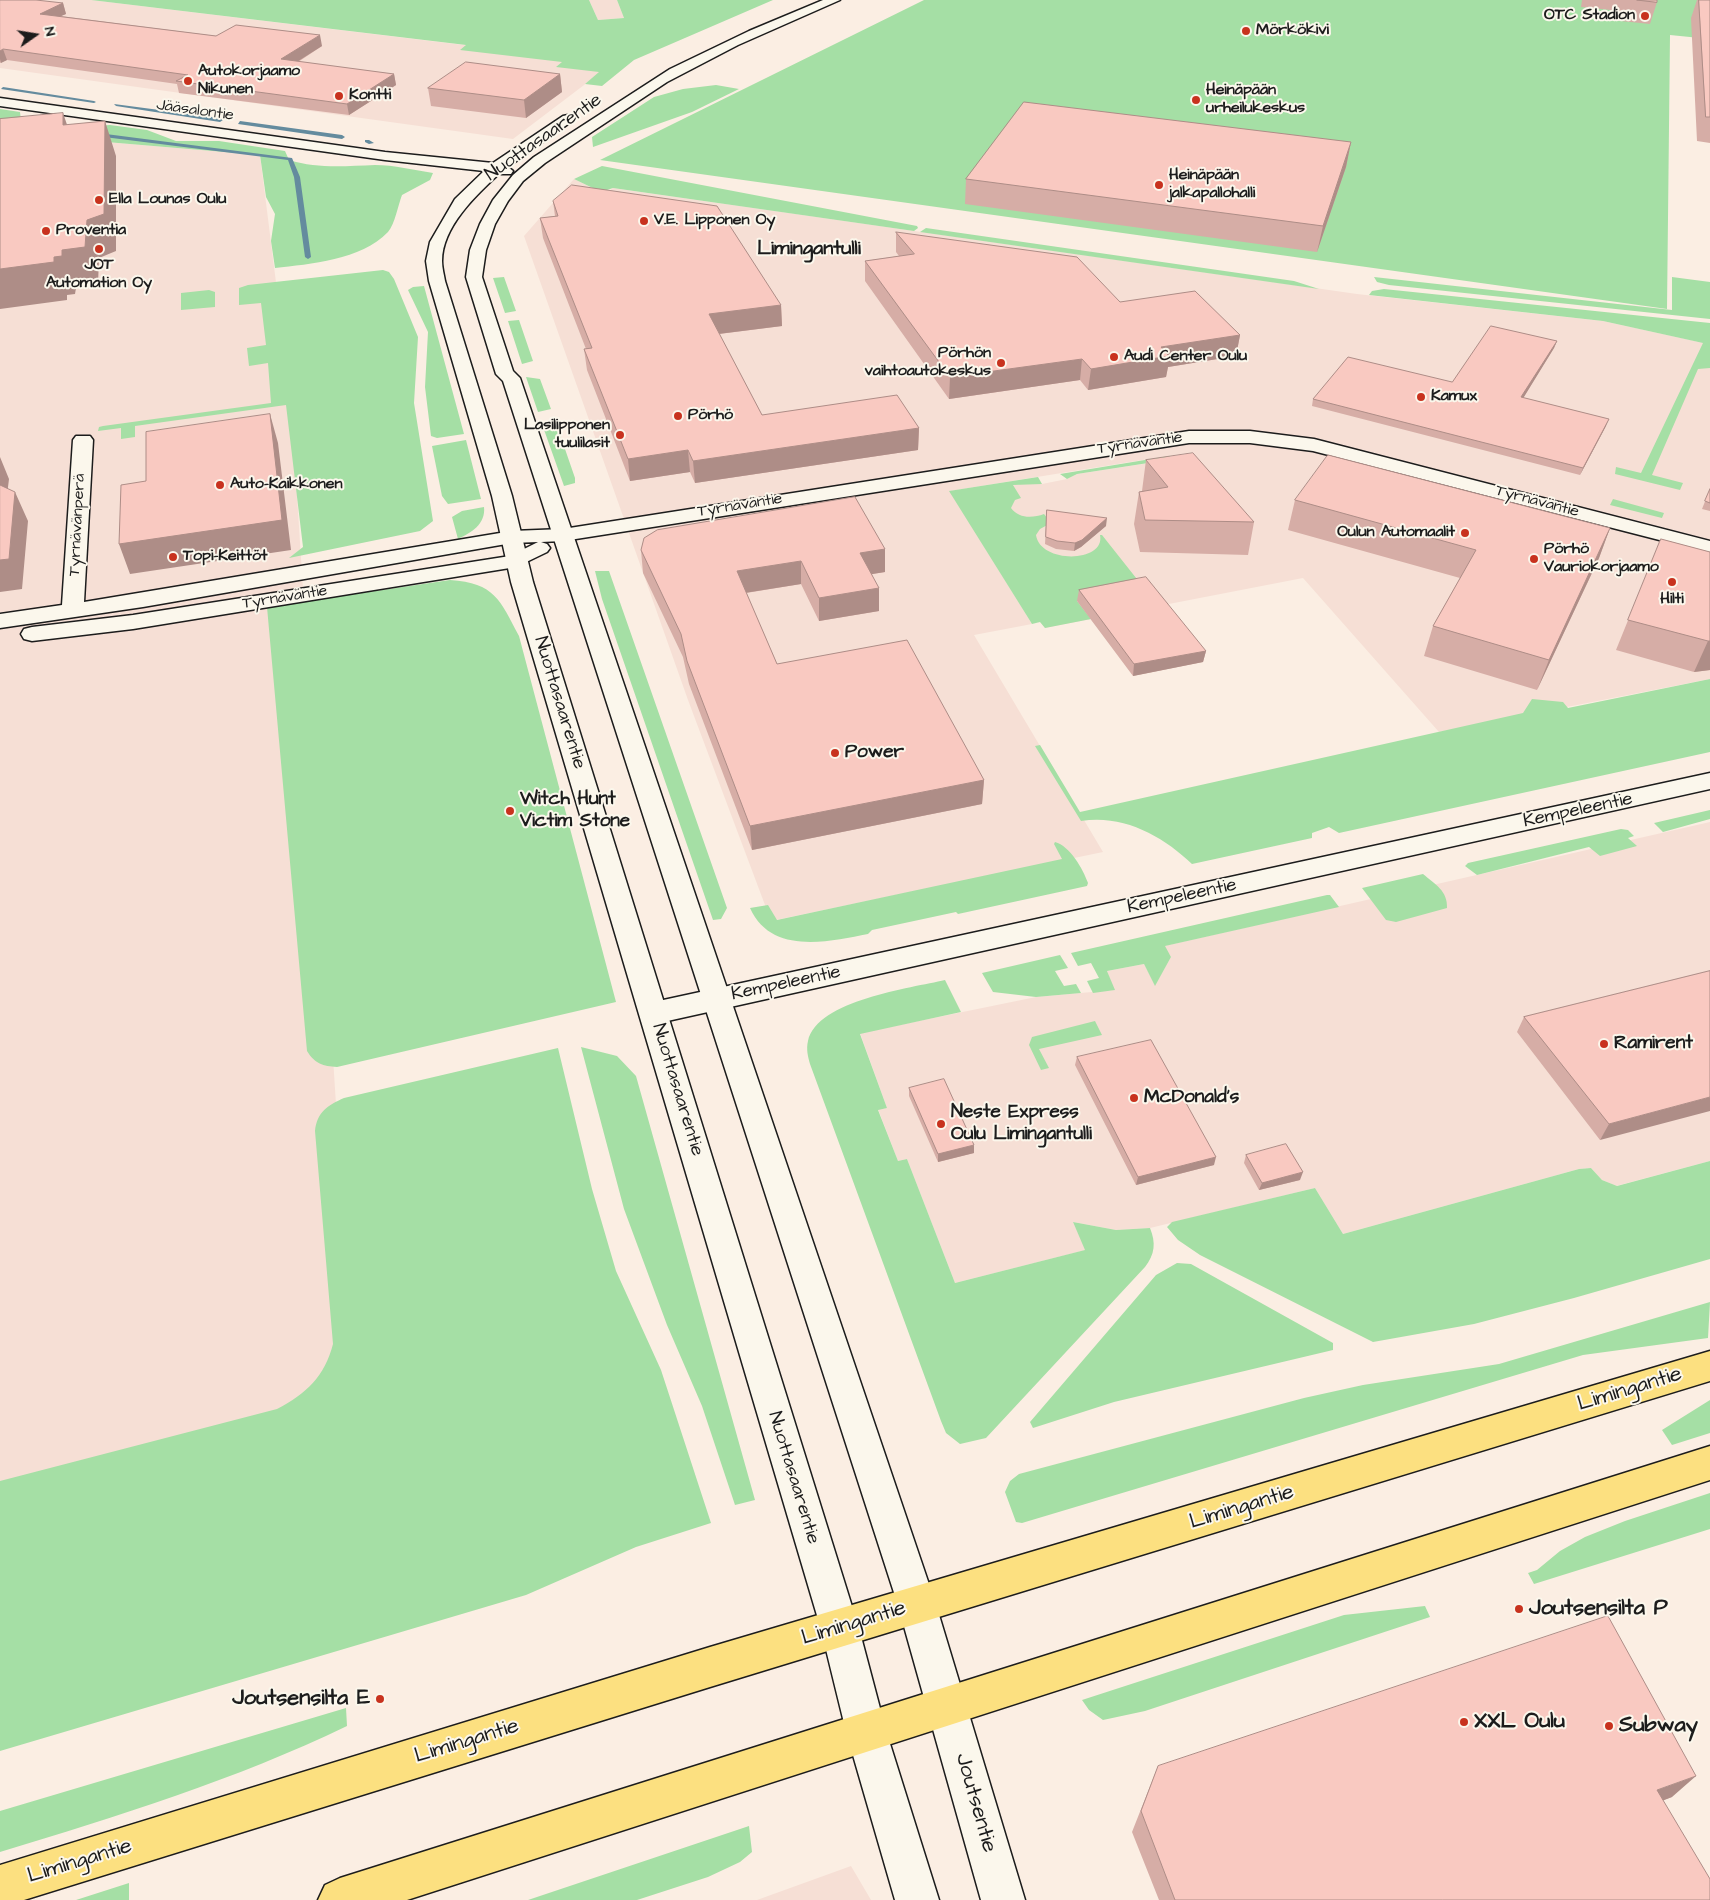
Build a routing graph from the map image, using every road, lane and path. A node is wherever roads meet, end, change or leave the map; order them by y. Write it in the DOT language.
graph roads {
  1 [pos="801,0"];
  2 [pos="834,0"];
  3 [pos="698,45"];
  4 [pos="0,102"];
  5 [pos="582,110"];
  6 [pos="491,172"];
  7 [pos="519,176"];
  8 [pos="83,440"];
  9 [pos="563,535"];
  10 [pos="512,537"];
  11 [pos="1710,547"];
  12 [pos="516,562"];
  13 [pos="74,610"];
  14 [pos="0,621"];
  15 [pos="0,638"];
  16 [pos="1710,782"];
  17 [pos="716,1000"];
  18 [pos="654,1013"];
  19 [pos="1710,1366"];
  20 [pos="1710,1463"];
  21 [pos="918,1605"];
  22 [pos="840,1629"];
  23 [pos="949,1706"];
  24 [pos="866,1731"];
  25 [pos="0,1886"];
  26 [pos="340,1900"];
  27 [pos="917,1900"];
  28 [pos="1003,1900"];
  1 -- 3 [label="main road"];
  2 -- 7 [label="main road, Nuottasaarentie"];
  4 -- 6 [label="main road, Jääsalontie"];
  5 -- 6 [label="main road, Nuottasaarentie"];
  6 -- 7 [label="main road, Jääsalontie"];
  6 -- 10 [label="main road, Nuottasaarentie"];
  7 -- 9 [label="main road, Nuottasaarentie"];
  8 -- 13 [label="main road, Tyrnävänperä"];
  9 -- 10 [label="main road, Tyrnäväntie"];
  9 -- 11 [label="main road, Tyrnäväntie"];
  9 -- 12 [label="main road, Tyrnäväntie"];
  9 -- 17 [label="main road, Nuottasaarentie"];
  10 -- 12 [label="main road, Nuottasaarentie"];
  10 -- 13 [label="main road, Tyrnäväntie"];
  12 -- 15 [label="main road, Tyrnäväntie"];
  12 -- 18 [label="main road, Nuottasaarentie"];
  13 -- 14 [label="main road, Tyrnäväntie"];
  16 -- 17 [label="main road, Kempeleentie"];
  17 -- 18 [label="main road, Kempeleentie"];
  17 -- 21 [label="main road, Nuottasaarentie"];
  18 -- 22 [label="main road, Nuottasaarentie"];
  19 -- 21 [label="main road, Limingantie"];
  20 -- 23 [label="main road"];
  21 -- 22 [label="main road, Limingantie"];
  21 -- 23 [label="main road, Nuottasaarentie"];
  22 -- 24 [label="main road, Nuottasaarentie"];
  22 -- 25 [label="main road, Limingantie"];
  23 -- 24 [label="main road"];
  23 -- 28 [label="main road, Joutsentie"];
  24 -- 26 [label="main road"];
  24 -- 27 [label="main road"];
}
